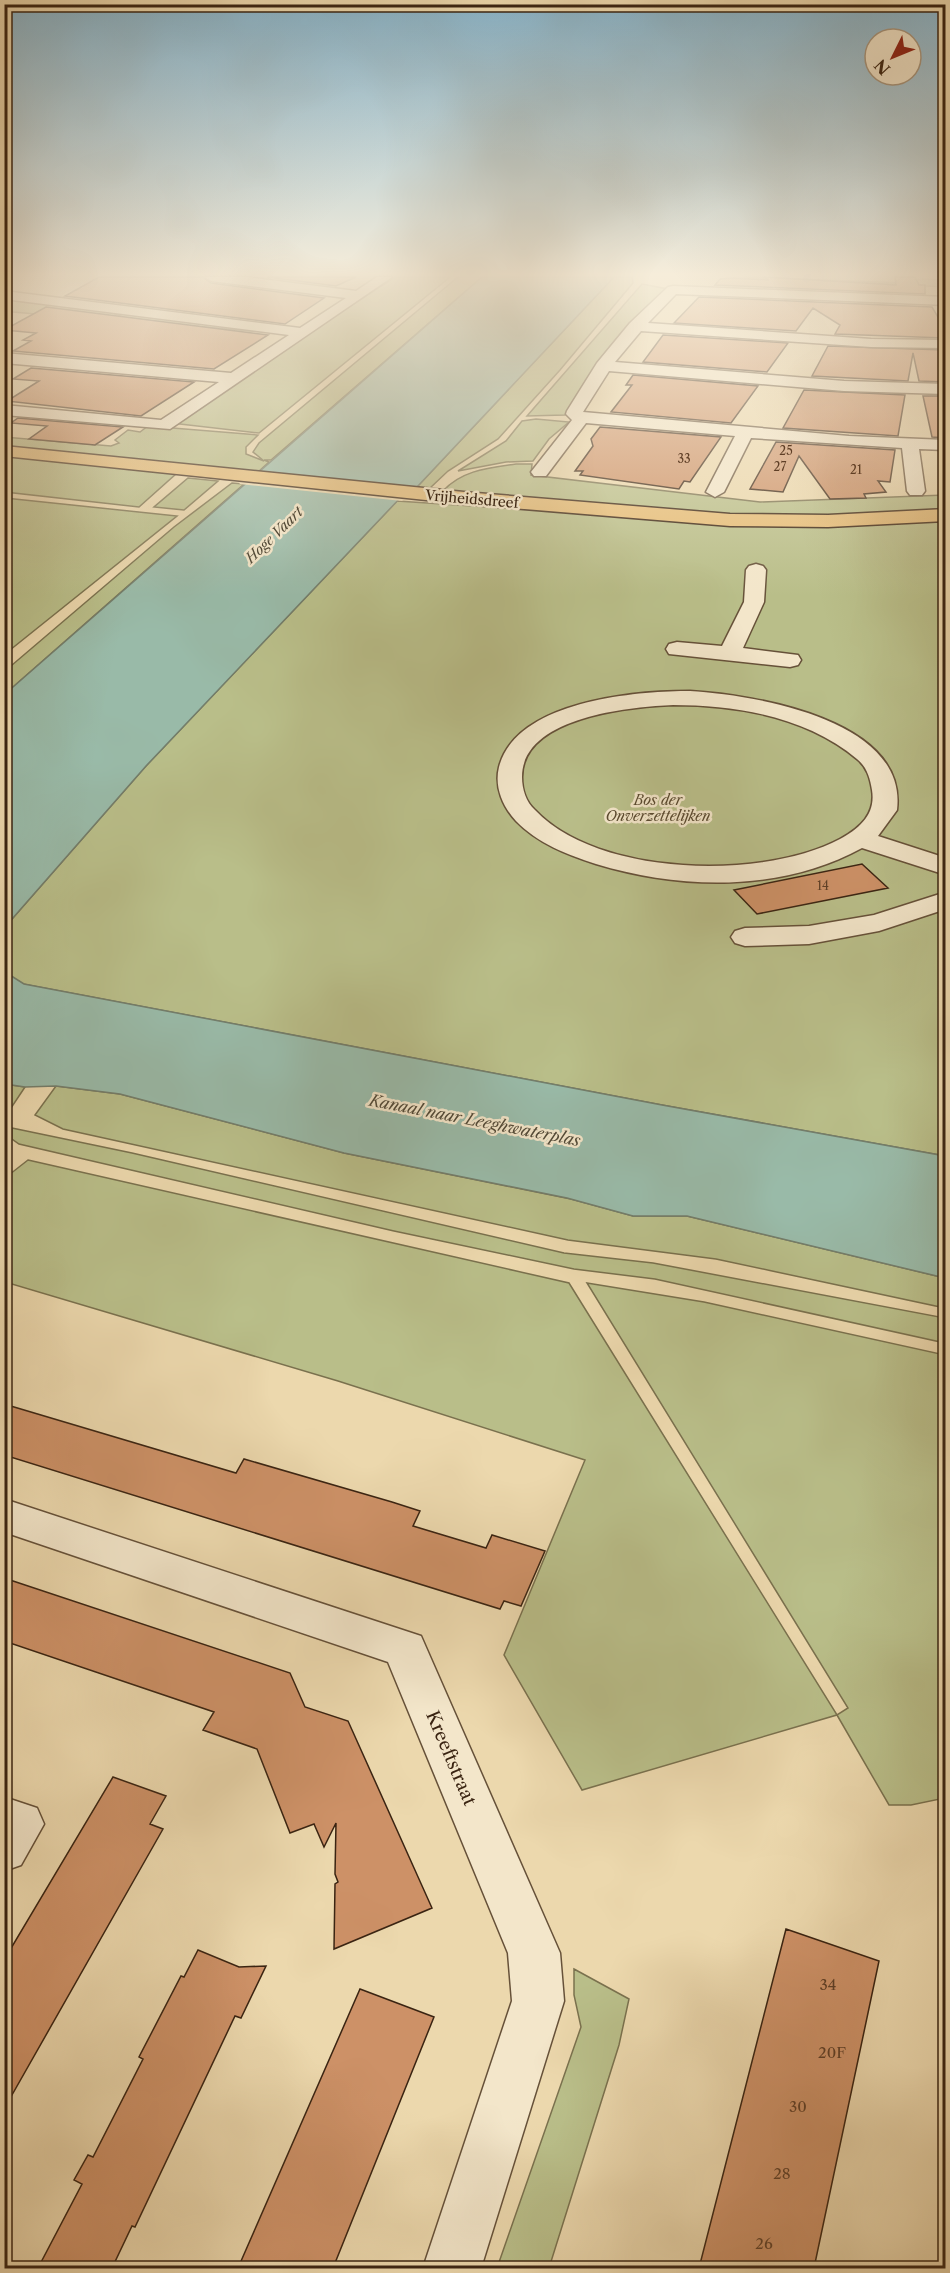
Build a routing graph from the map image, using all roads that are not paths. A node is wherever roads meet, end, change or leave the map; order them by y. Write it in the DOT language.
graph roads {
  1 [pos="225,383"];
  2 [pos="592,383"];
  3 [pos="809,383"];
  4 [pos="945,389"];
  5 [pos="4,410"];
  6 [pos="582,418"];
  7 [pos="746,433"];
  8 [pos="910,444"];
  9 [pos="945,445"];
  10 [pos="4,451"];
  11 [pos="540,472"];
  12 [pos="916,491"];
  13 [pos="715,492"];
  14 [pos="944,515"];
  15 [pos="756,570"];
  16 [pos="677,649"];
  17 [pos="730,653"];
  18 [pos="790,660"];
  19 [pos="860,839"];
  20 [pos="945,867"];
  21 [pos="945,900"];
  22 [pos="745,937"];
  23 [pos="4,1515"];
  24 [pos="4,1819"];
  25 [pos="4,1849"];
  26 [pos="452,2268"];
  1 -- 5 [label="street"];
  2 -- 6 [label="street"];
  3 -- 4 [label="street"];
  6 -- 7 [label="street"];
  6 -- 11 [label="street"];
  7 -- 8 [label="street"];
  7 -- 13 [label="street"];
  8 -- 9 [label="street"];
  8 -- 12 [label="street"];
  10 -- 14 [label="main road, Vrijheidsdreef"];
  15 -- 17 [label="street"];
  16 -- 17 [label="street"];
  17 -- 18 [label="street"];
  19 -- 19 [label="street"];
  19 -- 20 [label="street"];
  21 -- 22 [label="street"];
  23 -- 26 [label="street, Kreeftstraat"];
  24 -- 25 [label="street"];
}
